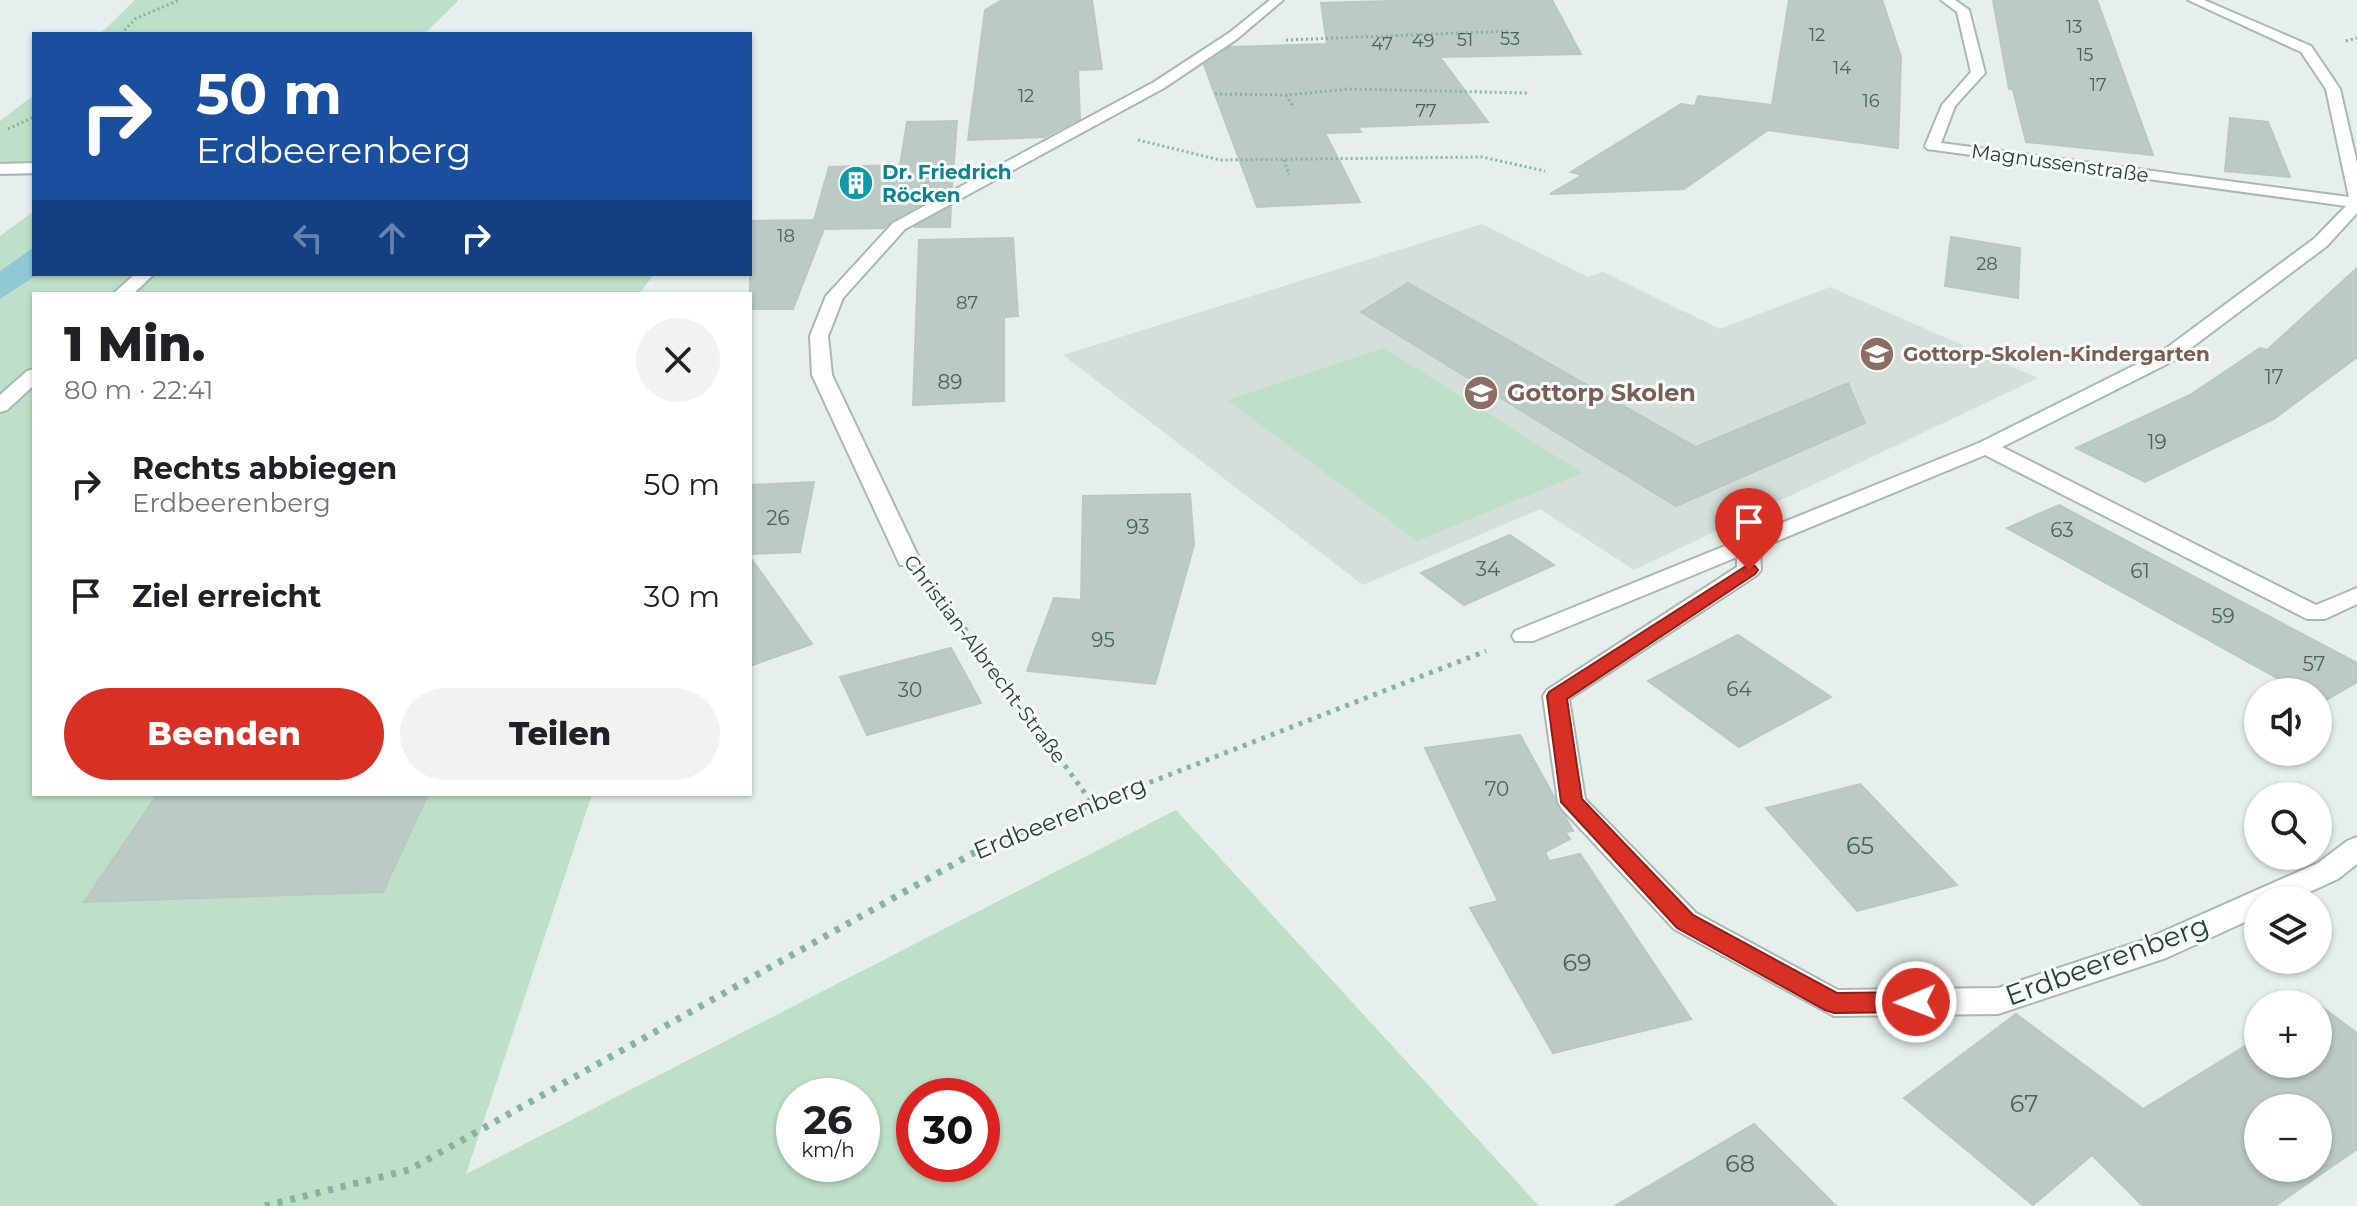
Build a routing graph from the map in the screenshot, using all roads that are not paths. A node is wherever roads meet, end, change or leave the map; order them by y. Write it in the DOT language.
graph roads {
  1 [pos="1277,0"];
  2 [pos="1947,0"];
  3 [pos="2194,0"];
  4 [pos="32,168"];
  5 [pos="0,169"];
  6 [pos="2357,202"];
  7 [pos="143,276"];
  8 [pos="124,292"];
  9 [pos="32,377"];
  10 [pos="0,406"];
  11 [pos="1986,447"];
  12 [pos="1748,544"];
  13 [pos="908,560"];
  14 [pos="2357,595"];
  15 [pos="1524,636"];
  16 [pos="2357,848"];
  17 [pos="2295,886"];
  18 [pos="2244,909"];
  1 -- 13 [label="street, Christian-Albrecht-Straße"];
  2 -- 6 [label="street, Magnussenstraße"];
  3 -- 6 [label="street"];
  4 -- 5 [label="street"];
  6 -- 11 [label="street"];
  7 -- 8 [label="street"];
  9 -- 10 [label="street"];
  11 -- 12 [label="street"];
  11 -- 14 [label="street"];
  12 -- 15 [label="street"];
  12 -- 18 [label="street, Erdbeerenberg"];
  16 -- 17 [label="street"];
}
